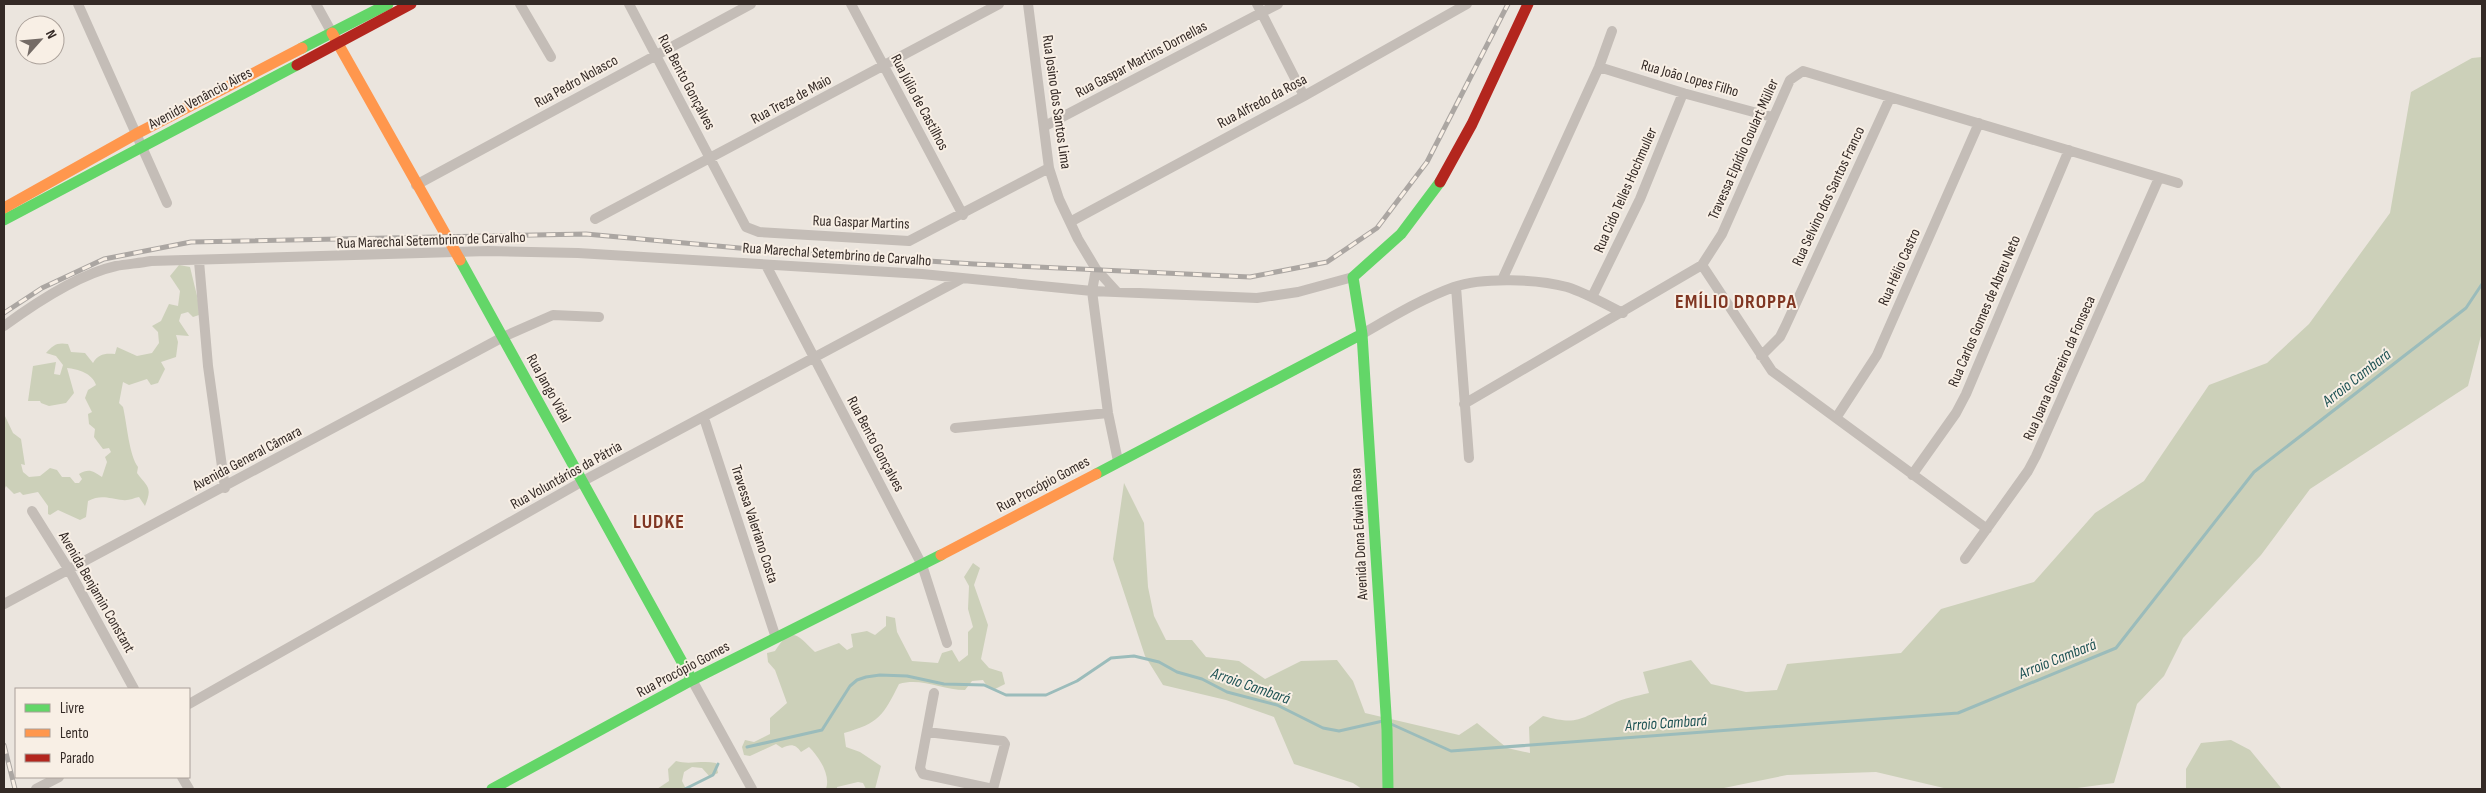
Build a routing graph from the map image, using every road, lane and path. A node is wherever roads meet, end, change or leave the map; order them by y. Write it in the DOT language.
graph roads {
  1 [pos="78,4"];
  2 [pos="316,4"];
  3 [pos="388,4"];
  4 [pos="410,4"];
  5 [pos="520,4"];
  6 [pos="629,4"];
  7 [pos="751,4"];
  8 [pos="850,4"];
  9 [pos="999,4"];
  10 [pos="1028,4"];
  11 [pos="1278,4"];
  12 [pos="1467,4"];
  13 [pos="1528,4"];
  14 [pos="1260,8"];
  15 [pos="1612,31"];
  16 [pos="334,38"];
  17 [pos="655,54"];
  18 [pos="551,57"];
  19 [pos="1599,66"];
  20 [pos="884,67"];
  21 [pos="244,78"];
  22 [pos="250,89"];
  23 [pos="1683,93"];
  24 [pos="1304,96"];
  25 [pos="1890,98"];
  26 [pos="1772,118"];
  27 [pos="1979,123"];
  28 [pos="1045,126"];
  29 [pos="136,134"];
  30 [pos="141,145"];
  31 [pos="2069,150"];
  32 [pos="710,159"];
  33 [pos="1049,168"];
  34 [pos="2160,178"];
  35 [pos="2178,183"];
  36 [pos="416,185"];
  37 [pos="167,203"];
  38 [pos="23,204"];
  39 [pos="4,208"];
  40 [pos="963,214"];
  41 [pos="4,220"];
  42 [pos="595,220"];
  43 [pos="1070,222"];
  44 [pos="746,227"];
  45 [pos="456,253"];
  46 [pos="199,261"];
  47 [pos="766,264"];
  48 [pos="1702,265"];
  49 [pos="1096,269"];
  50 [pos="1353,277"];
  51 [pos="961,278"];
  52 [pos="1502,280"];
  53 [pos="1456,287"];
  54 [pos="1092,291"];
  55 [pos="1117,292"];
  56 [pos="1592,297"];
  57 [pos="1623,312"];
  58 [pos="598,317"];
  59 [pos="4,326"];
  60 [pos="1362,334"];
  61 [pos="503,337"];
  62 [pos="1761,356"];
  63 [pos="813,358"];
  64 [pos="1464,404"];
  65 [pos="1108,413"];
  66 [pos="704,418"];
  67 [pos="1836,418"];
  68 [pos="955,428"];
  69 [pos="1469,458"];
  70 [pos="1118,461"];
  71 [pos="1912,475"];
  72 [pos="583,481"];
  73 [pos="225,488"];
  74 [pos="32,511"];
  75 [pos="1987,529"];
  76 [pos="1965,560"];
  77 [pos="922,564"];
  78 [pos="69,570"];
  79 [pos="4,604"];
  80 [pos="776,638"];
  81 [pos="948,643"];
  82 [pos="692,680"];
  83 [pos="133,688"];
  84 [pos="934,693"];
  85 [pos="190,703"];
  86 [pos="927,732"];
  87 [pos="57,778"];
  88 [pos="183,778"];
  89 [pos="36,789"];
  90 [pos="189,789"];
  91 [pos="492,789"];
  92 [pos="752,789"];
  93 [pos="993,789"];
  94 [pos="1388,789"];
  1 -- 29 [label="street"];
  2 -- 16 [label="street, Rua Jango Vidal"];
  3 -- 16 [label="street, Avenida Venâncio Aires"];
  4 -- 16 [label="street, Avenida Venâncio Aires"];
  5 -- 18 [label="street"];
  6 -- 17 [label="street, Rua Bento Gonçalves"];
  7 -- 17 [label="street, Rua Pedro Nolasco"];
  8 -- 20 [label="street, Rua Júlio de Castilhos"];
  9 -- 20 [label="street, Rua Treze de Maio"];
  10 -- 28 [label="street, Rua Josino dos Santos Lima"];
  11 -- 14 [label="street, Rua Gaspar Martins Dornellas"];
  12 -- 24 [label="street, Rua Alfredo da Rosa"];
  13 -- 50 [label="street, Rua Marechal Setembrino de Carvalho"];
  14 -- 24 [label="street"];
  14 -- 28 [label="street, Rua Gaspar Martins Dornellas"];
  15 -- 19 [label="street"];
  16 -- 21 [label="street, Avenida Venâncio Aires"];
  16 -- 22 [label="street, Avenida Venâncio Aires"];
  16 -- 36 [label="street, Rua Jango Vidal"];
  17 -- 32 [label="street, Rua Bento Gonçalves"];
  17 -- 36 [label="street, Rua Pedro Nolasco"];
  19 -- 23 [label="street, Rua João Lopes Filho"];
  19 -- 52 [label="street"];
  20 -- 32 [label="street, Rua Treze de Maio"];
  20 -- 40 [label="street, Rua Júlio de Castilhos"];
  21 -- 22 [label="street"];
  21 -- 29 [label="street, Avenida Venâncio Aires"];
  22 -- 30 [label="street, Avenida Venâncio Aires"];
  23 -- 26 [label="street, Rua João Lopes Filho"];
  23 -- 56 [label="street, Rua Cido Telles Hochmuller"];
  24 -- 43 [label="street, Rua Alfredo da Rosa"];
  25 -- 26 [label="street, Travessa Elpídio Goulart Müller"];
  25 -- 27 [label="street, Travessa Elpídio Goulart Müller"];
  25 -- 62 [label="street, Rua Selvino dos Santos Franco"];
  26 -- 48 [label="street, Travessa Elpídio Goulart Müller"];
  27 -- 31 [label="street, Travessa Elpídio Goulart Müller"];
  27 -- 67 [label="street, Rua Hélio Castro"];
  28 -- 33 [label="street, Rua Josino dos Santos Lima"];
  29 -- 30 [label="street"];
  29 -- 38 [label="street, Avenida Venâncio Aires"];
  30 -- 37 [label="street"];
  30 -- 38 [label="street, Avenida Venâncio Aires"];
  31 -- 34 [label="street, Travessa Elpídio Goulart Müller"];
  31 -- 71 [label="street, Rua Carlos Gomes de Abreu Neto"];
  32 -- 42 [label="street, Rua Treze de Maio"];
  32 -- 44 [label="street, Rua Bento Gonçalves"];
  33 -- 40 [label="street, Rua Gaspar Martins"];
  33 -- 43 [label="street, Rua Josino dos Santos Lima"];
  34 -- 35 [label="street, Travessa Elpídio Goulart Müller"];
  34 -- 75 [label="street, Rua Joana Guerreiro da Fonseca"];
  36 -- 45 [label="street, Rua Jango Vidal"];
  38 -- 39 [label="street, Avenida Venâncio Aires"];
  38 -- 41 [label="street, Avenida Venâncio Aires"];
  40 -- 44 [label="street, Rua Gaspar Martins"];
  43 -- 49 [label="street, Rua Josino dos Santos Lima"];
  45 -- 46 [label="street, Rua Marechal Setembrino de Carvalho"];
  45 -- 47 [label="street, Rua Marechal Setembrino de Carvalho"];
  45 -- 61 [label="street, Rua Jango Vidal"];
  46 -- 59 [label="street, Rua Marechal Setembrino de Carvalho"];
  46 -- 73 [label="street"];
  47 -- 51 [label="street, Rua Marechal Setembrino de Carvalho"];
  47 -- 63 [label="street, Rua Bento Gonçalves"];
  48 -- 57 [label="street, Travessa Elpídio Goulart Müller"];
  48 -- 62 [label="street"];
  49 -- 54 [label="street"];
  49 -- 55 [label="street, Rua Josino dos Santos Lima"];
  50 -- 55 [label="street, Rua Marechal Setembrino de Carvalho"];
  50 -- 60 [label="street, Avenida Dona Edwina Rosa"];
  51 -- 54 [label="street, Rua Marechal Setembrino de Carvalho"];
  51 -- 63 [label="street, Rua Voluntários da Pátria"];
  52 -- 53 [label="street, Rua Procópio Gomes"];
  52 -- 56 [label="street, Rua Procópio Gomes"];
  53 -- 60 [label="street, Rua Procópio Gomes"];
  53 -- 64 [label="street"];
  54 -- 55 [label="street, Rua Marechal Setembrino de Carvalho"];
  54 -- 65 [label="street"];
  56 -- 57 [label="street, Rua Procópio Gomes"];
  57 -- 64 [label="street, Travessa Elpídio Goulart Müller"];
  58 -- 61 [label="street, Avenida General Câmara"];
  60 -- 70 [label="street, Rua Procópio Gomes"];
  60 -- 94 [label="street, Avenida Dona Edwina Rosa"];
  61 -- 72 [label="street, Rua Jango Vidal"];
  61 -- 73 [label="street, Avenida General Câmara"];
  62 -- 67 [label="street"];
  63 -- 66 [label="street, Rua Voluntários da Pátria"];
  63 -- 77 [label="street, Rua Bento Gonçalves"];
  64 -- 69 [label="street"];
  65 -- 68 [label="street"];
  65 -- 70 [label="street"];
  66 -- 72 [label="street, Rua Voluntários da Pátria"];
  66 -- 80 [label="street, Travessa Valeriano Costa"];
  67 -- 71 [label="street"];
  70 -- 77 [label="street, Rua Procópio Gomes"];
  71 -- 75 [label="street"];
  72 -- 82 [label="street, Rua Jango Vidal"];
  72 -- 85 [label="street, Rua Voluntários da Pátria"];
  73 -- 78 [label="street, Avenida General Câmara"];
  74 -- 78 [label="street, Avenida Benjamin Constant"];
  75 -- 76 [label="street, Rua Joana Guerreiro da Fonseca"];
  77 -- 80 [label="street, Rua Procópio Gomes"];
  77 -- 81 [label="street, Rua Bento Gonçalves"];
  78 -- 79 [label="street, Avenida General Câmara"];
  78 -- 83 [label="street, Avenida Benjamin Constant"];
  80 -- 82 [label="street, Rua Procópio Gomes"];
  82 -- 91 [label="street, Rua Procópio Gomes"];
  82 -- 92 [label="street, Rua Jango Vidal"];
  84 -- 86 [label="street"];
  86 -- 93 [label="street"];
  86 -- 93 [label="street"];
  87 -- 89 [label="street"];
  88 -- 90 [label="street"];
}
